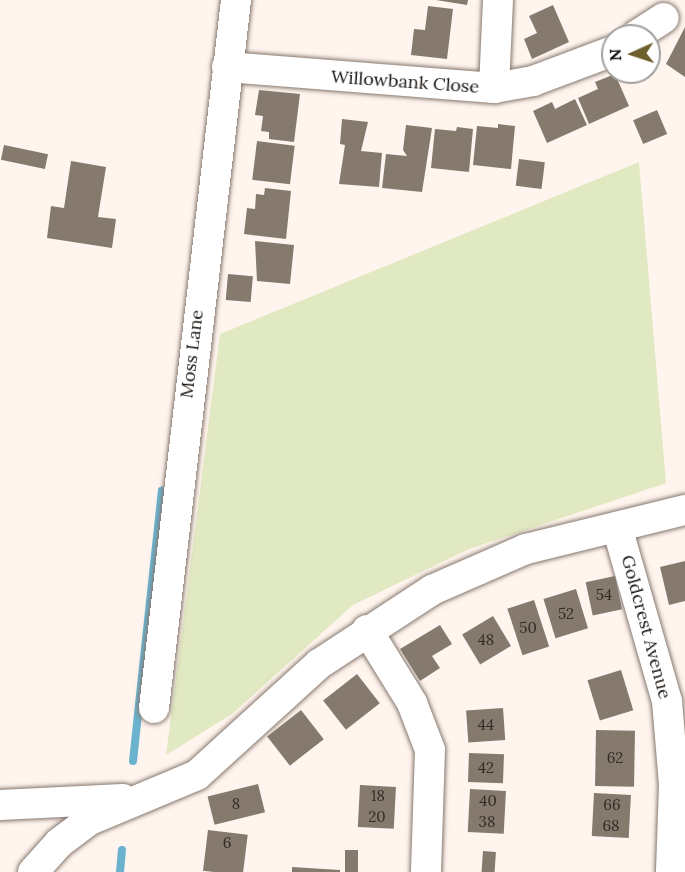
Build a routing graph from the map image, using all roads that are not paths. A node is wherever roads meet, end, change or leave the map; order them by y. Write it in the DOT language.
graph roads {
  1 [pos="236,0"];
  2 [pos="498,0"];
  3 [pos="664,18"];
  4 [pos="655,24"];
  5 [pos="601,56"];
  6 [pos="227,67"];
  7 [pos="494,88"];
  8 [pos="685,510"];
  9 [pos="617,527"];
  10 [pos="367,630"];
  11 [pos="154,708"];
  12 [pos="142,798"];
  13 [pos="0,805"];
  14 [pos="33,872"];
  15 [pos="426,872"];
  16 [pos="671,872"];
  1 -- 6 [label="street, Moss Lane"];
  2 -- 7 [label="street"];
  3 -- 4 [label="street"];
  5 -- 7 [label="street, Willowbank Close"];
  6 -- 7 [label="street, Willowbank Close"];
  6 -- 11 [label="street, Moss Lane"];
  8 -- 9 [label="street"];
  9 -- 10 [label="street"];
  9 -- 16 [label="street, Goldcrest Avenue"];
  10 -- 12 [label="street"];
  10 -- 15 [label="street"];
  12 -- 13 [label="street"];
  12 -- 14 [label="street"];
}
